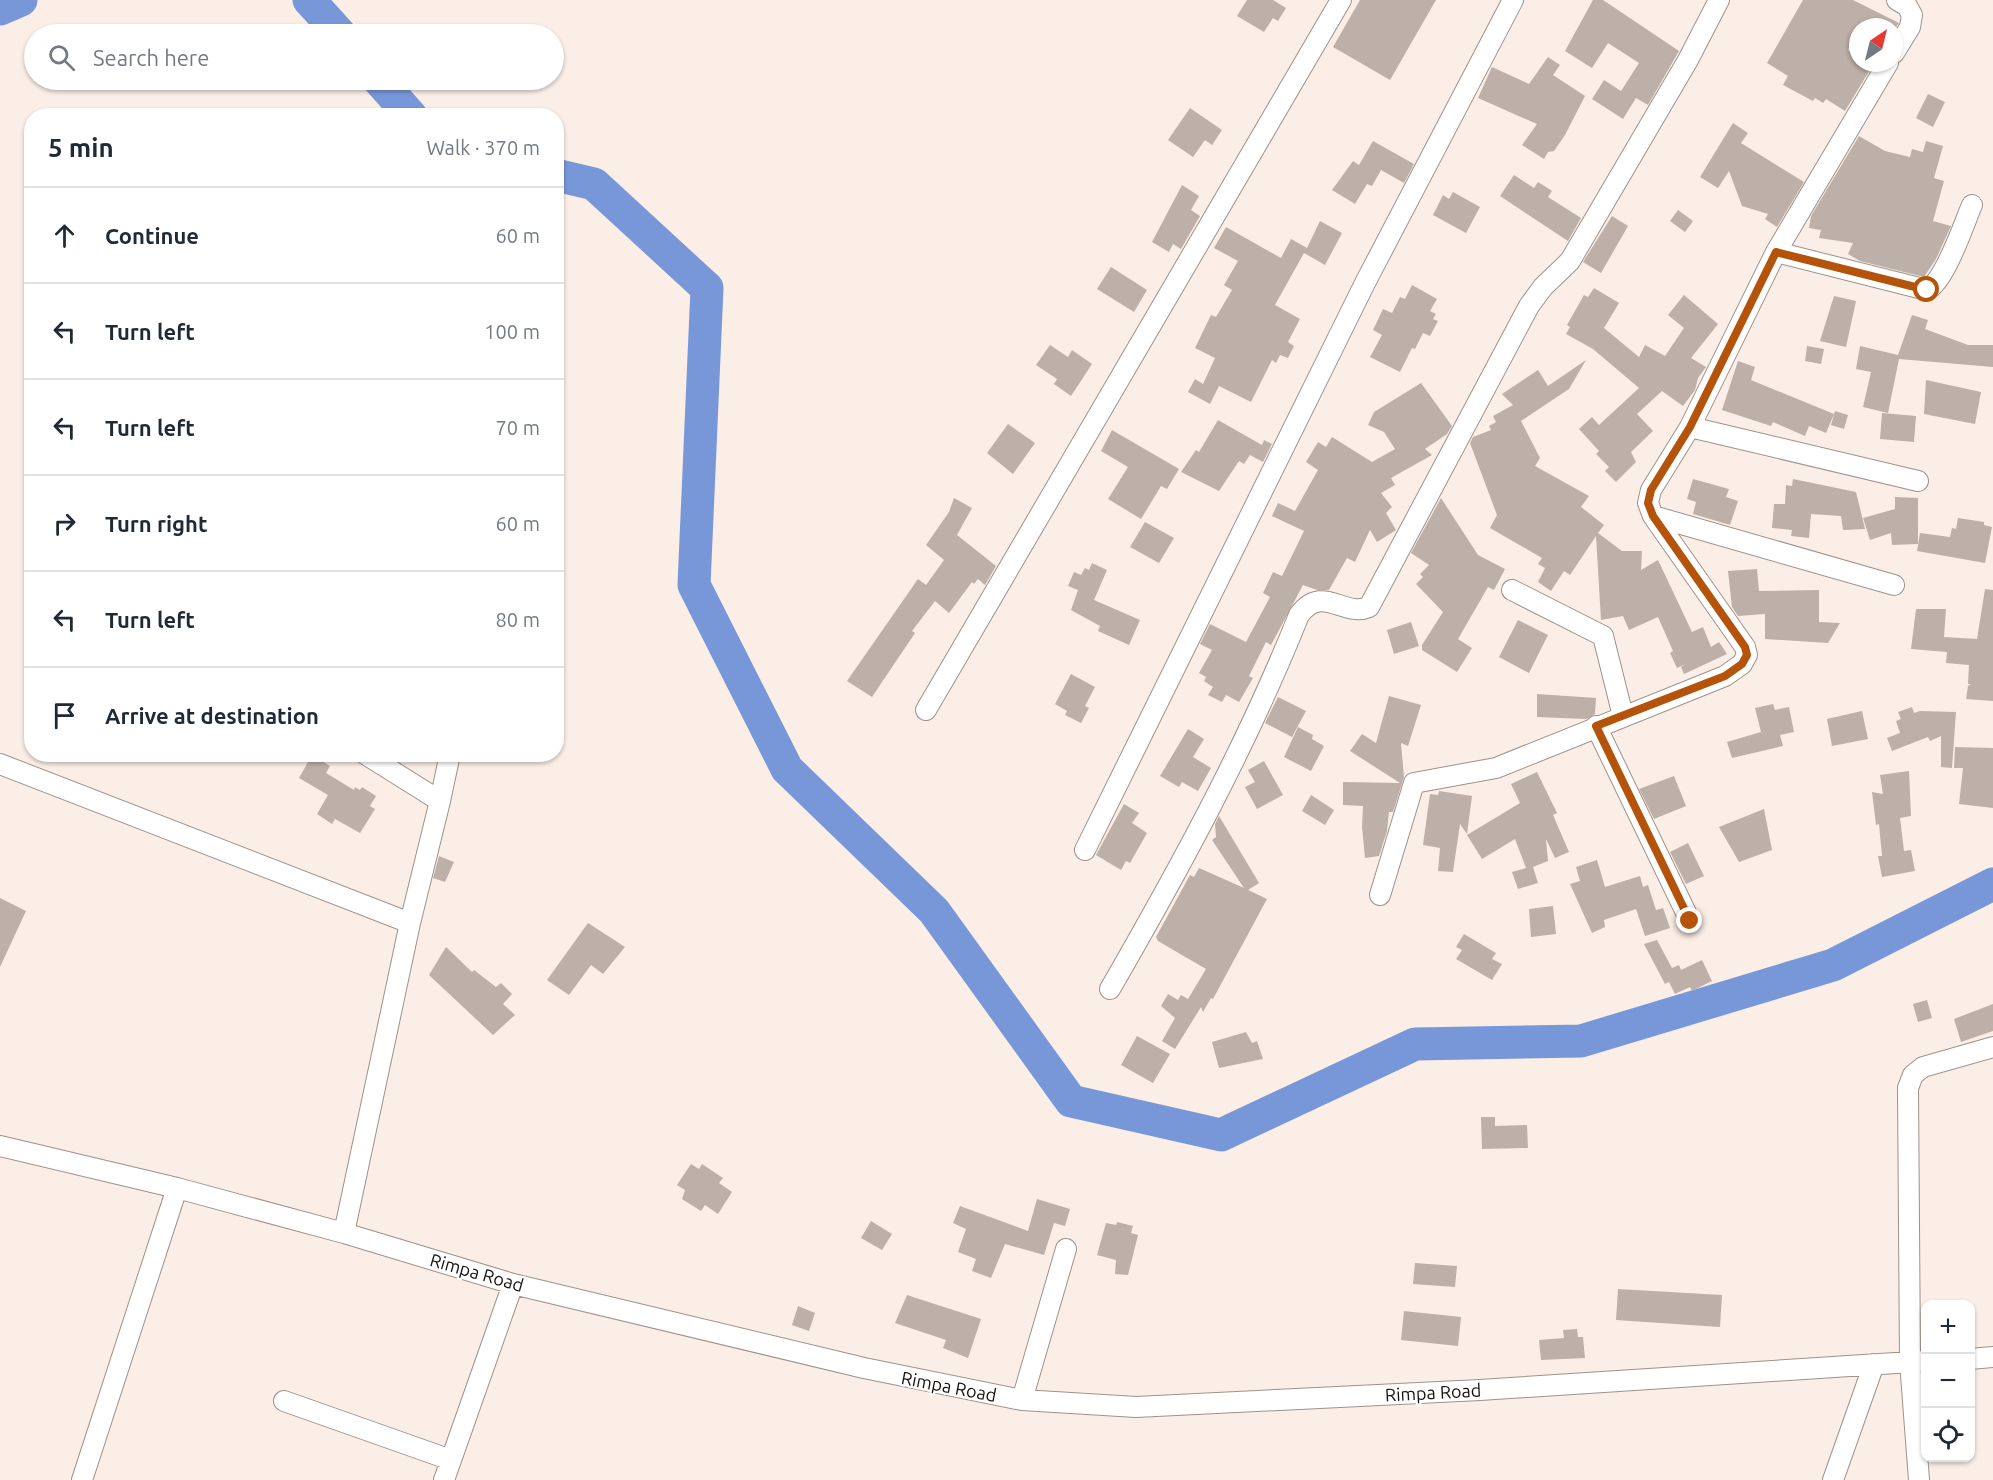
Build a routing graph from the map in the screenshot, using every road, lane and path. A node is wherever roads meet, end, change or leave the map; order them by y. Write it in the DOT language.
graph roads {
  1 [pos="1341,0"];
  2 [pos="1513,0"];
  3 [pos="1719,0"];
  4 [pos="1897,0"];
  5 [pos="1903,38"];
  6 [pos="1883,72"];
  7 [pos="1972,205"];
  8 [pos="1776,252"];
  9 [pos="1690,427"];
  10 [pos="1918,481"];
  11 [pos="1653,516"];
  12 [pos="1894,585"];
  13 [pos="1512,590"];
  14 [pos="926,710"];
  15 [pos="1623,716"];
  16 [pos="1596,726"];
  17 [pos="378,762"];
  18 [pos="448,762"];
  19 [pos="0,764"];
  20 [pos="440,801"];
  21 [pos="1085,850"];
  22 [pos="1380,895"];
  23 [pos="1690,921"];
  24 [pos="410,922"];
  25 [pos="1110,989"];
  26 [pos="1993,1047"];
  27 [pos="0,1146"];
  28 [pos="177,1188"];
  29 [pos="344,1233"];
  30 [pos="1066,1249"];
  31 [pos="513,1284"];
  32 [pos="1993,1357"];
  33 [pos="1975,1359"];
  34 [pos="1918,1361"];
  35 [pos="1874,1364"];
  36 [pos="1022,1400"];
  37 [pos="284,1401"];
  38 [pos="451,1460"];
  39 [pos="82,1480"];
  40 [pos="444,1480"];
  41 [pos="1833,1480"];
  42 [pos="1918,1480"];
  1 -- 14 [label="street"];
  2 -- 21 [label="street"];
  3 -- 25 [label="street"];
  4 -- 5 [label="street"];
  6 -- 8 [label="street"];
  7 -- 8 [label="street"];
  8 -- 9 [label="street"];
  9 -- 10 [label="street"];
  9 -- 11 [label="street"];
  11 -- 12 [label="street"];
  11 -- 15 [label="street"];
  13 -- 15 [label="street"];
  15 -- 16 [label="street"];
  16 -- 22 [label="street"];
  16 -- 23 [label="street"];
  17 -- 20 [label="street"];
  18 -- 20 [label="street"];
  19 -- 24 [label="street"];
  20 -- 24 [label="street"];
  24 -- 29 [label="street"];
  26 -- 34 [label="street"];
  27 -- 28 [label="street, Rimpa Road"];
  28 -- 29 [label="street, Rimpa Road"];
  28 -- 39 [label="street"];
  29 -- 31 [label="street, Rimpa Road"];
  30 -- 36 [label="street"];
  31 -- 36 [label="street, Rimpa Road"];
  31 -- 38 [label="street"];
  32 -- 33 [label="street"];
  34 -- 35 [label="street, Rimpa Road"];
  34 -- 42 [label="street"];
  35 -- 36 [label="street, Rimpa Road"];
  35 -- 41 [label="street"];
  37 -- 38 [label="street"];
  38 -- 40 [label="street"];
}
